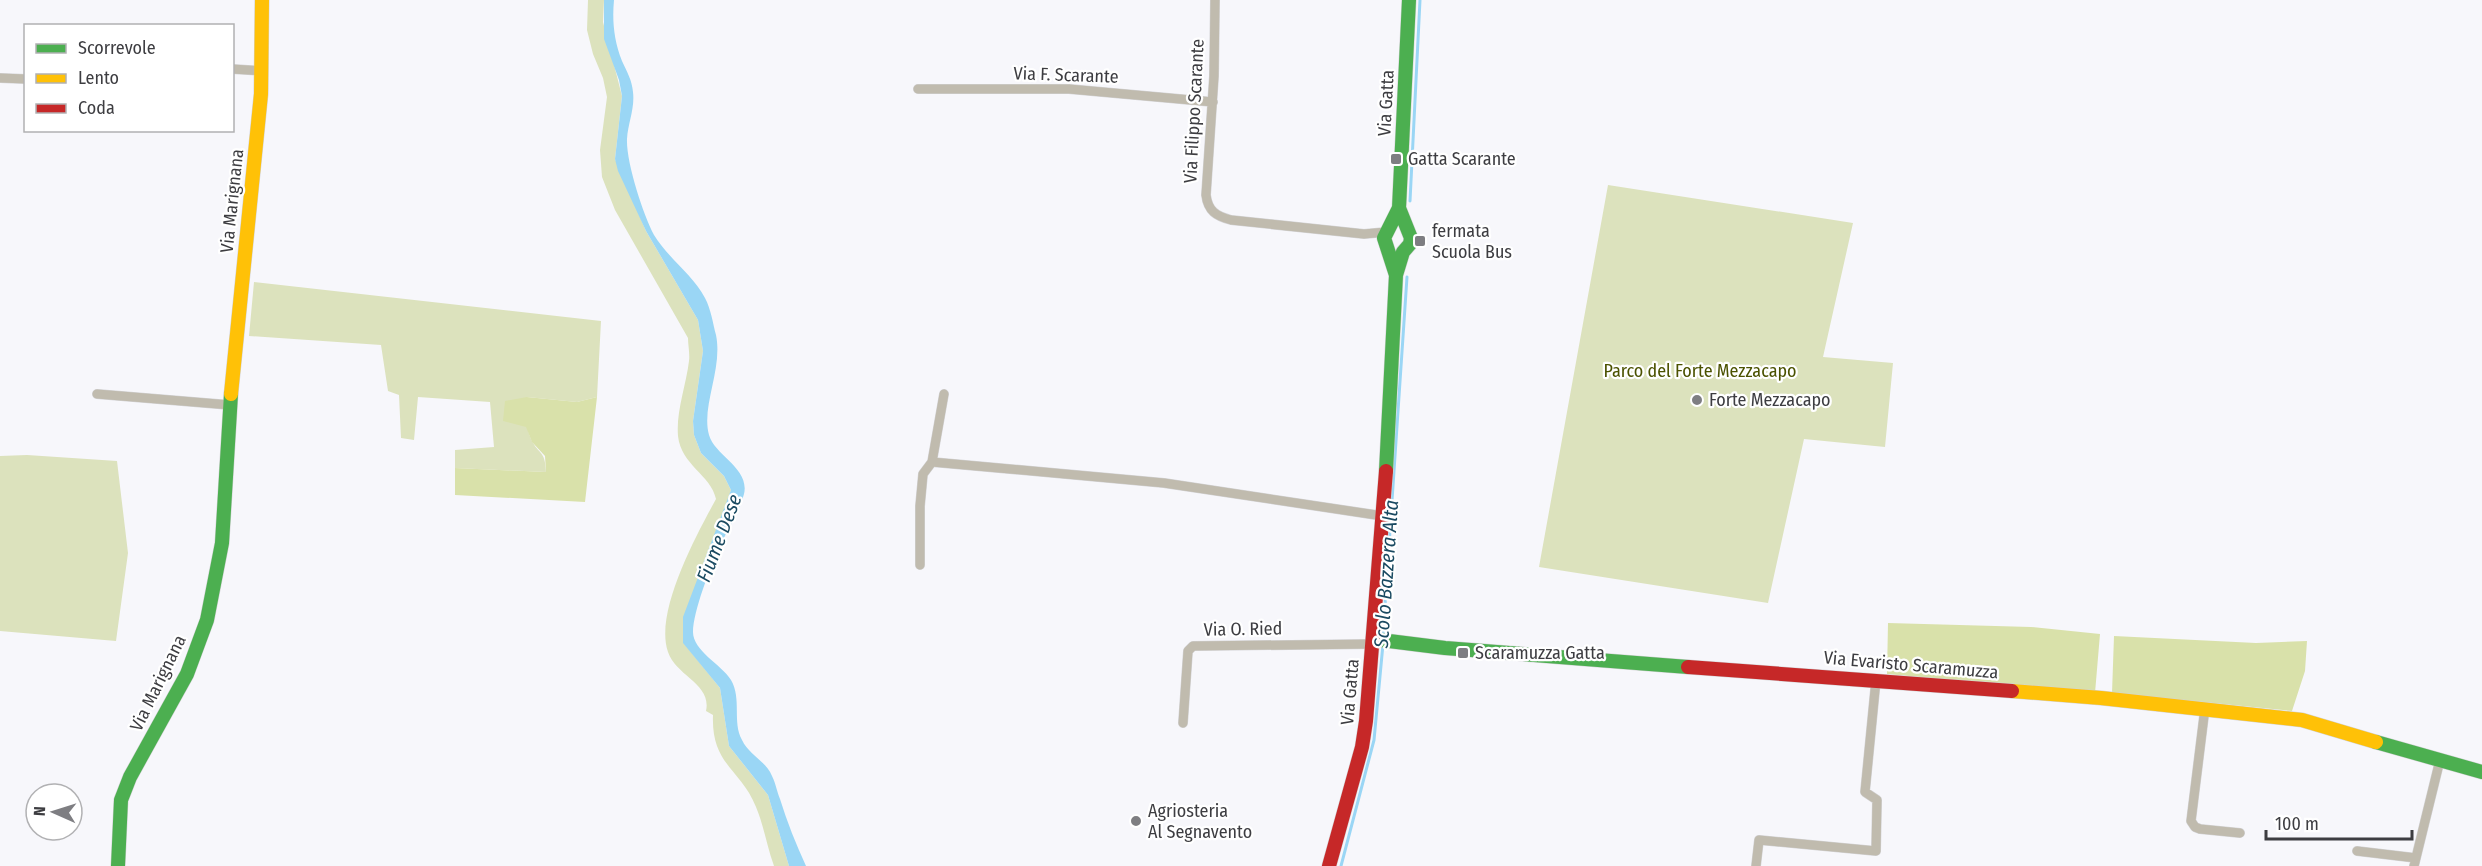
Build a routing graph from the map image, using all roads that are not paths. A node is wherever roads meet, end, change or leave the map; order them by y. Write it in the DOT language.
graph roads {
  1 [pos="262,0"];
  2 [pos="1215,0"];
  3 [pos="1409,0"];
  4 [pos="234,69"];
  5 [pos="262,71"];
  6 [pos="0,78"];
  7 [pos="24,79"];
  8 [pos="918,89"];
  9 [pos="1213,102"];
  10 [pos="1399,208"];
  11 [pos="1406,229"];
  12 [pos="1388,230"];
  13 [pos="1364,234"];
  14 [pos="1386,248"];
  15 [pos="1403,252"];
  16 [pos="1396,275"];
  17 [pos="97,394"];
  18 [pos="944,394"];
  19 [pos="230,405"];
  20 [pos="932,462"];
  21 [pos="1383,516"];
  22 [pos="921,566"];
  23 [pos="1372,641"];
  24 [pos="1876,680"];
  25 [pos="2205,708"];
  26 [pos="1183,723"];
  27 [pos="2440,760"];
  28 [pos="2482,772"];
  29 [pos="2240,834"];
  30 [pos="2357,851"];
  31 [pos="2415,862"];
  32 [pos="118,866"];
  33 [pos="1329,866"];
  34 [pos="1756,866"];
  1 -- 5 [label="street, Via Marignana"];
  2 -- 9 [label="street, Via Filippo Scarante"];
  3 -- 10 [label="street, Via Gatta"];
  4 -- 5 [label="street"];
  5 -- 19 [label="street, Via Marignana"];
  6 -- 7 [label="street"];
  8 -- 9 [label="street, Via F. Scarante"];
  9 -- 13 [label="street, Via Filippo Scarante"];
  10 -- 11 [label="street, Via Gatta"];
  10 -- 12 [label="street, Via Gatta"];
  11 -- 12 [label="street"];
  11 -- 15 [label="street, Via Gatta"];
  12 -- 13 [label="street, Via Filippo Scarante"];
  12 -- 14 [label="street, Via Gatta"];
  13 -- 14 [label="street, Via Filippo Scarante"];
  14 -- 15 [label="street"];
  14 -- 16 [label="street, Via Gatta"];
  15 -- 16 [label="street, Via Gatta"];
  16 -- 21 [label="street, Via Gatta"];
  17 -- 19 [label="street"];
  18 -- 20 [label="street"];
  19 -- 32 [label="street, Via Marignana"];
  20 -- 21 [label="street"];
  20 -- 22 [label="street"];
  21 -- 23 [label="street, Via Gatta"];
  23 -- 24 [label="street, Via Evaristo Scaramuzza"];
  23 -- 26 [label="street, Via O. Ried"];
  23 -- 33 [label="street, Via Gatta"];
  24 -- 25 [label="street, Via Evaristo Scaramuzza"];
  24 -- 34 [label="street"];
  25 -- 27 [label="street, Via Evaristo Scaramuzza"];
  25 -- 29 [label="street"];
  27 -- 28 [label="street, Via Evaristo Scaramuzza"];
  27 -- 31 [label="street"];
  30 -- 31 [label="street"];
}
